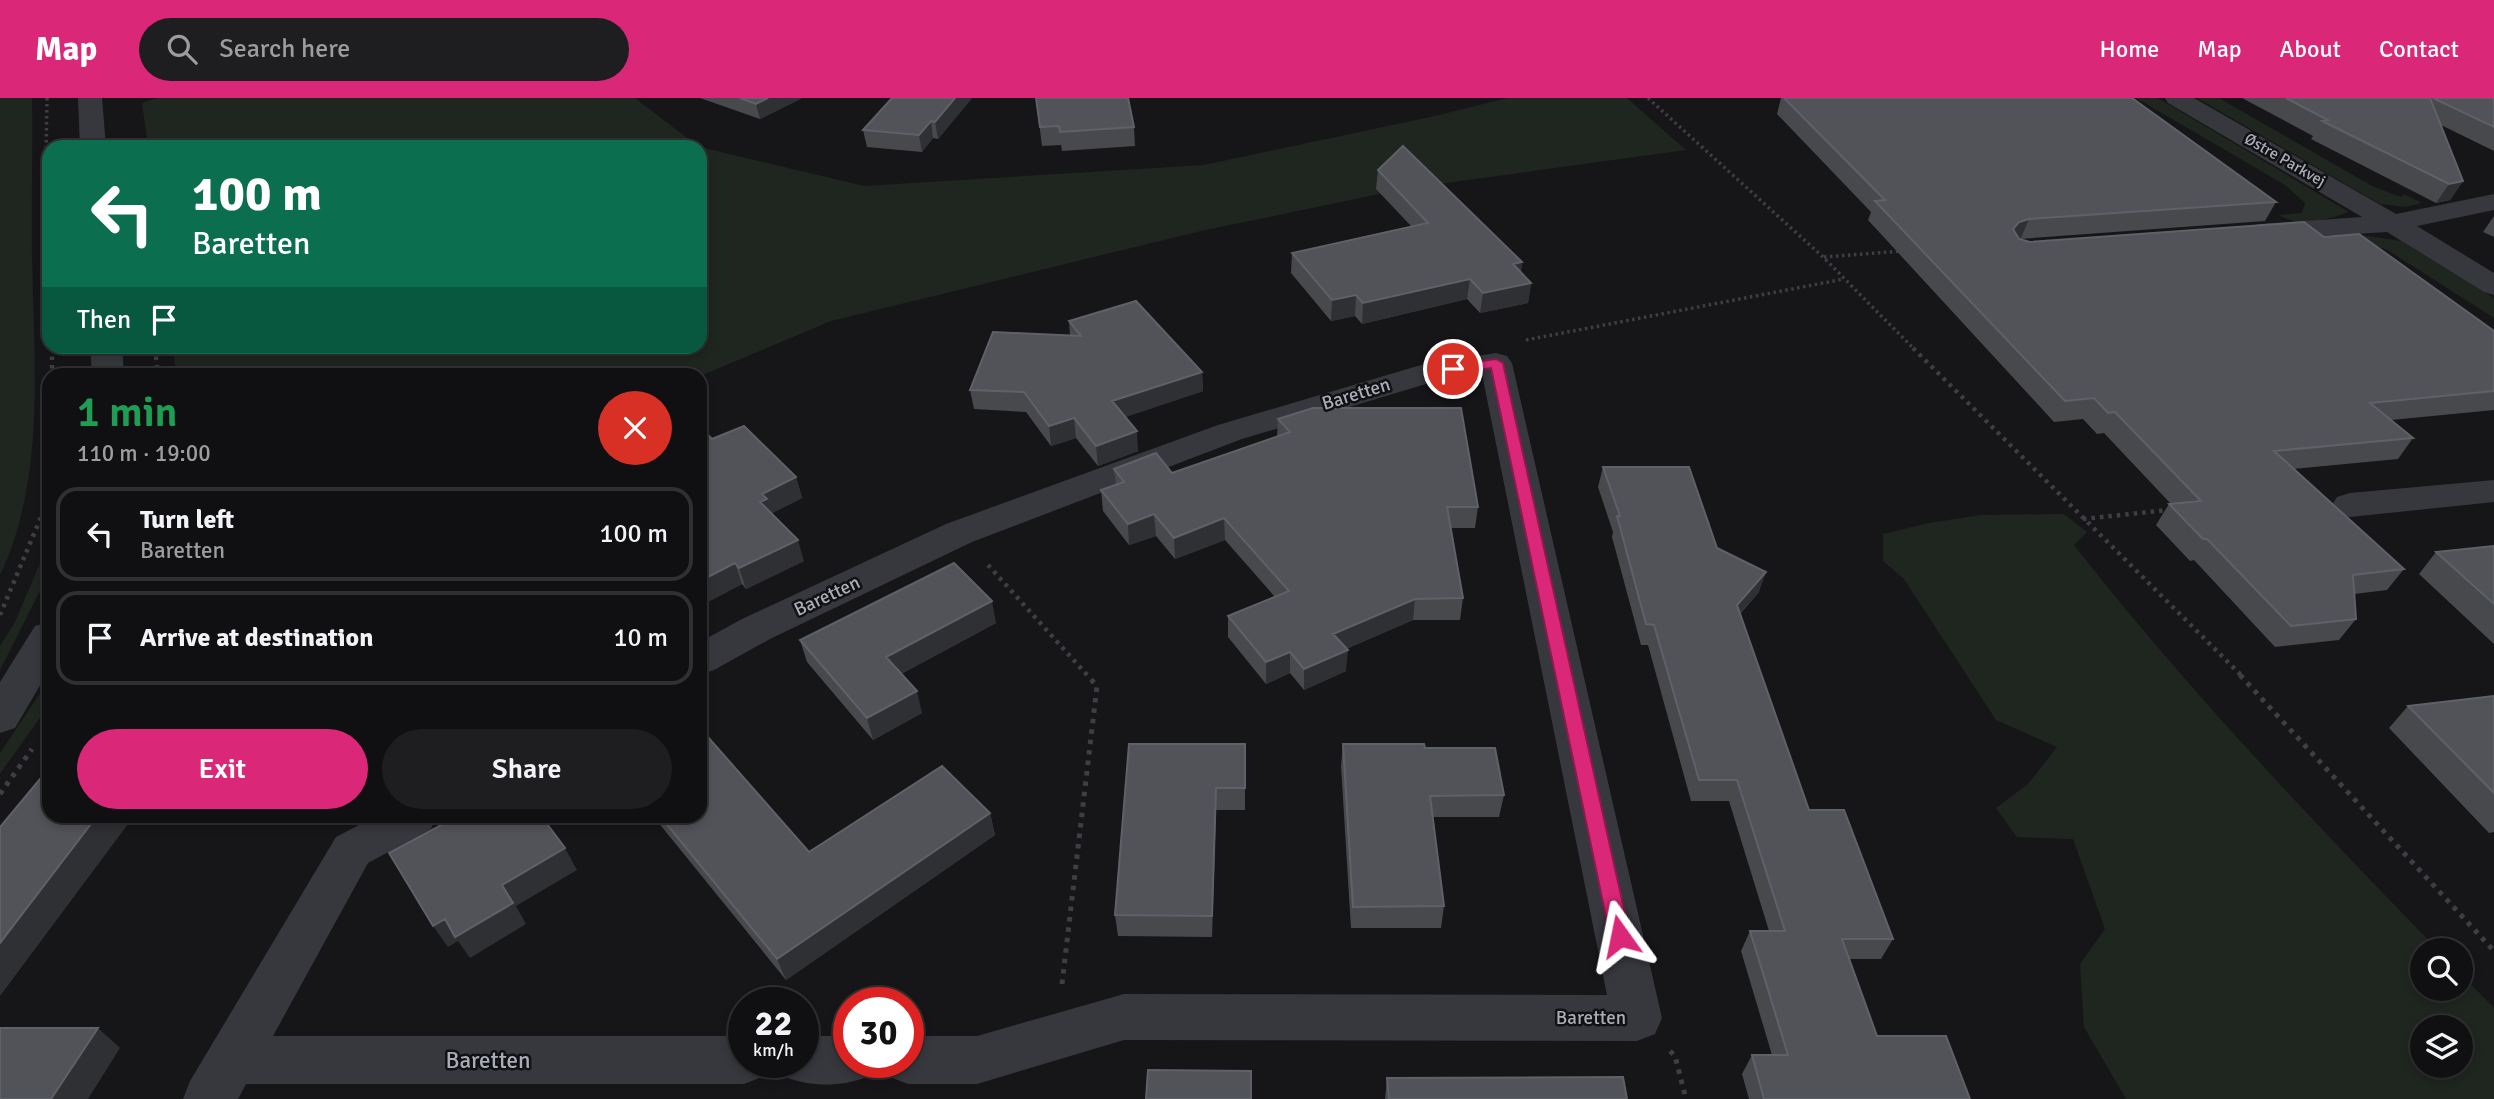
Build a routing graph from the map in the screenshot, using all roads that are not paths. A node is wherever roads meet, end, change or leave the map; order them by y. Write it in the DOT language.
graph roads {
  1 [pos="90,98"];
  2 [pos="2177,98"];
  3 [pos="93,140"];
  4 [pos="2494,202"];
  5 [pos="2392,223"];
  6 [pos="2227,235"];
  7 [pos="2494,286"];
  8 [pos="2494,491"];
  9 [pos="2350,505"];
  10 [pos="42,648"];
  11 [pos="707,656"];
  12 [pos="0,717"];
  13 [pos="402,823"];
  14 [pos="924,1060"];
  15 [pos="728,1061"];
  16 [pos="221,1079"];
  1 -- 3 [label="street"];
  2 -- 5 [label="street, Østre Parkvej"];
  4 -- 5 [label="street"];
  5 -- 6 [label="street"];
  5 -- 7 [label="street, Østre Parkvej"];
  8 -- 9 [label="street"];
  10 -- 12 [label="street"];
  11 -- 14 [label="street, Baretten"];
  13 -- 16 [label="street, Baretten"];
  15 -- 16 [label="street, Baretten"];
}
